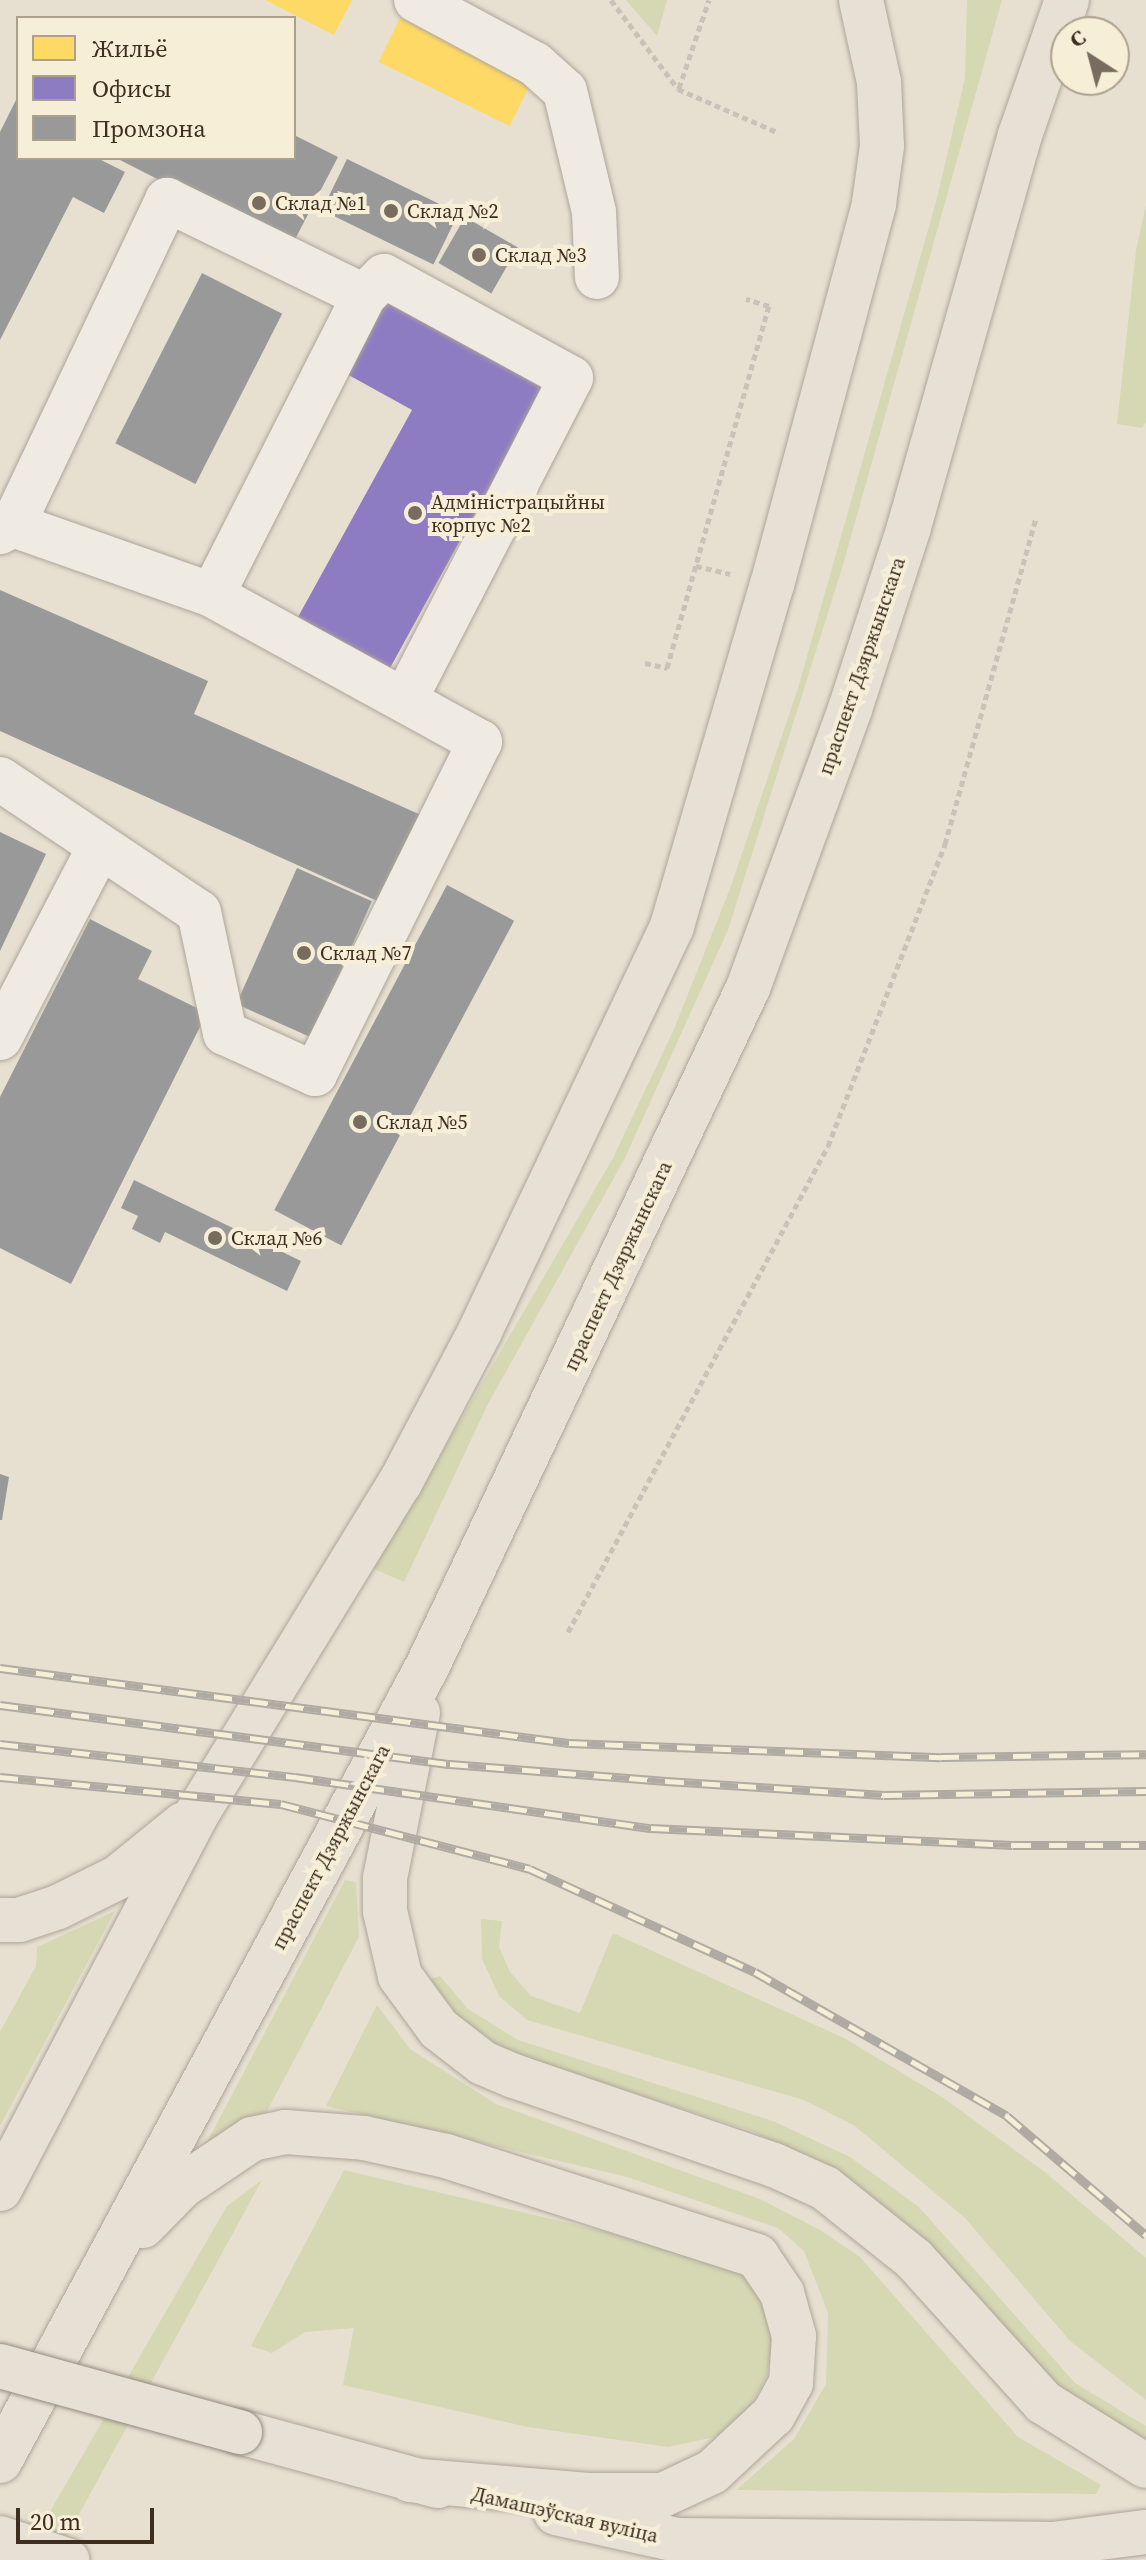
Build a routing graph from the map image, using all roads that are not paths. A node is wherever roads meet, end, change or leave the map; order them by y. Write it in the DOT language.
graph roads {
  1 [pos="416,0"];
  2 [pos="861,0"];
  3 [pos="1067,0"];
  4 [pos="597,277"];
  5 [pos="364,296"];
  6 [pos="6,529"];
  7 [pos="212,595"];
  8 [pos="405,700"];
  9 [pos="0,779"];
  10 [pos="100,846"];
  11 [pos="0,1038"];
  12 [pos="427,1667"];
  13 [pos="198,1812"];
  14 [pos="0,1920"];
  15 [pos="0,2189"];
  16 [pos="95,2288"];
  17 [pos="0,2366"];
  18 [pos="0,2461"];
  19 [pos="1146,2466"];
  20 [pos="410,2480"];
  21 [pos="1146,2532"];
  22 [pos="0,2538"];
  23 [pos="67,2560"];
  1 -- 4 [label="street"];
  2 -- 13 [label="main road"];
  3 -- 12 [label="main road, праспект Дзяржынскага"];
  5 -- 6 [label="street"];
  5 -- 7 [label="street"];
  5 -- 8 [label="street"];
  6 -- 7 [label="street"];
  7 -- 8 [label="street"];
  8 -- 10 [label="street"];
  9 -- 10 [label="street"];
  10 -- 11 [label="street"];
  12 -- 16 [label="main road, праспект Дзяржынскага"];
  12 -- 19 [label="main road"];
  13 -- 14 [label="main road"];
  13 -- 15 [label="main road"];
  16 -- 18 [label="main road, праспект Дзяржынскага"];
  16 -- 20 [label="main road"];
  17 -- 20 [label="main road, Дамашэўская вуліца, bridge"];
  20 -- 21 [label="main road, Дамашэўская вуліца"];
  22 -- 23 [label="main road"];
}
